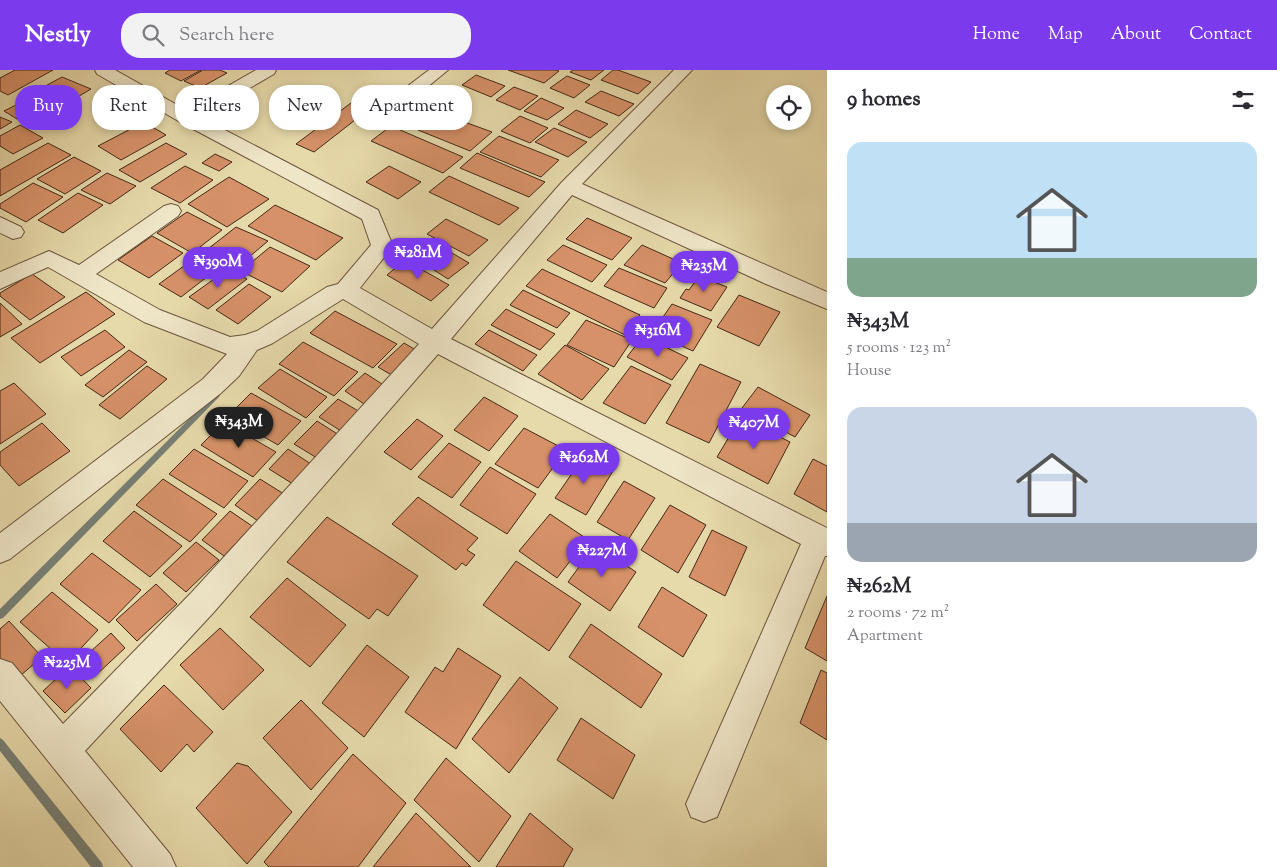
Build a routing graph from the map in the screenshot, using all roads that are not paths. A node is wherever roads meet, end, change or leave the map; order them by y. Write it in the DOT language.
graph roads {
  1 [pos="103,70"];
  2 [pos="268,70"];
  3 [pos="440,70"];
  4 [pos="684,70"];
  5 [pos="242,85"];
  6 [pos="420,85"];
  7 [pos="175,112"];
  8 [pos="209,130"];
  9 [pos="569,186"];
  10 [pos="171,211"];
  11 [pos="81,274"];
  12 [pos="0,281"];
  13 [pos="346,290"];
  14 [pos="827,301"];
  15 [pos="435,342"];
  16 [pos="248,344"];
  17 [pos="823,540"];
  18 [pos="0,550"];
  19 [pos="0,675"];
  20 [pos="61,751"];
  21 [pos="704,804"];
  22 [pos="157,867"];
  1 -- 7 [label="street"];
  2 -- 5 [label="street"];
  3 -- 6 [label="street"];
  4 -- 9 [label="street"];
  8 -- 13 [label="street"];
  9 -- 14 [label="street"];
  9 -- 15 [label="street"];
  10 -- 11 [label="street"];
  11 -- 12 [label="street"];
  11 -- 16 [label="street"];
  13 -- 15 [label="street"];
  13 -- 16 [label="street"];
  15 -- 17 [label="street"];
  15 -- 20 [label="street"];
  16 -- 18 [label="street"];
  17 -- 21 [label="street"];
  19 -- 20 [label="street"];
  20 -- 22 [label="street"];
}
